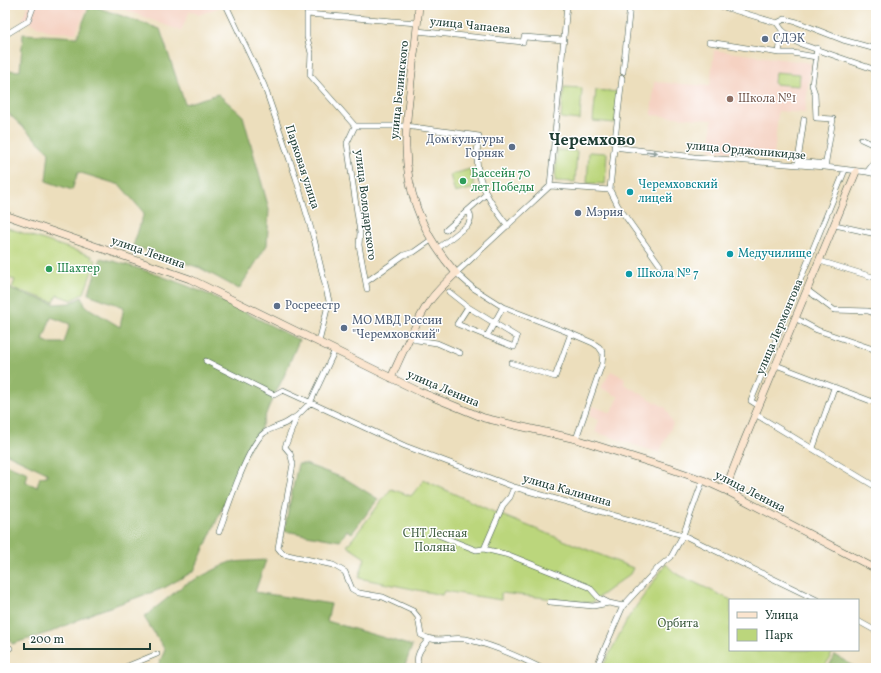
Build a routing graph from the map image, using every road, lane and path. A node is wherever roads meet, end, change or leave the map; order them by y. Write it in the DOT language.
graph roads {
  1 [pos="34,5"];
  2 [pos="226,5"];
  3 [pos="419,5"];
  4 [pos="567,5"];
  5 [pos="630,5"];
  6 [pos="717,5"];
  7 [pos="777,23"];
  8 [pos="417,27"];
  9 [pos="782,30"];
  10 [pos="5,35"];
  11 [pos="564,40"];
  12 [pos="709,42"];
  13 [pos="817,48"];
  14 [pos="876,49"];
  15 [pos="779,53"];
  16 [pos="816,57"];
  17 [pos="876,70"];
  18 [pos="623,72"];
  19 [pos="622,78"];
  20 [pos="804,119"];
  21 [pos="355,126"];
  22 [pos="406,126"];
  23 [pos="861,139"];
  24 [pos="876,146"];
  25 [pos="614,147"];
  26 [pos="876,160"];
  27 [pos="826,166"];
  28 [pos="845,170"];
  29 [pos="856,172"];
  30 [pos="867,172"];
  31 [pos="876,174"];
  32 [pos="550,186"];
  33 [pos="610,190"];
  34 [pos="486,194"];
  35 [pos="468,210"];
  36 [pos="5,215"];
  37 [pos="835,225"];
  38 [pos="508,226"];
  39 [pos="446,230"];
  40 [pos="876,234"];
  41 [pos="431,240"];
  42 [pos="437,249"];
  43 [pos="820,261"];
  44 [pos="660,265"];
  45 [pos="456,273"];
  46 [pos="876,278"];
  47 [pos="366,282"];
  48 [pos="367,289"];
  49 [pos="807,290"];
  50 [pos="449,292"];
  51 [pos="468,307"];
  52 [pos="503,307"];
  53 [pos="876,314"];
  54 [pos="795,318"];
  55 [pos="494,323"];
  56 [pos="571,333"];
  57 [pos="410,336"];
  58 [pos="487,336"];
  59 [pos="319,342"];
  60 [pos="335,350"];
  61 [pos="876,350"];
  62 [pos="460,353"];
  63 [pos="206,361"];
  64 [pos="511,363"];
  65 [pos="776,365"];
  66 [pos="391,378"];
  67 [pos="834,388"];
  68 [pos="310,403"];
  69 [pos="876,403"];
  70 [pos="759,406"];
  71 [pos="756,414"];
  72 [pos="297,416"];
  73 [pos="576,439"];
  74 [pos="813,448"];
  75 [pos="703,480"];
  76 [pos="514,486"];
  77 [pos="876,487"];
  78 [pos="725,490"];
  79 [pos="219,532"];
  80 [pos="438,535"];
  81 [pos="683,535"];
  82 [pos="484,549"];
  83 [pos="876,569"];
  84 [pos="815,599"];
  85 [pos="550,602"];
  86 [pos="609,603"];
  87 [pos="623,606"];
  88 [pos="859,622"];
  89 [pos="876,631"];
  90 [pos="429,639"];
  91 [pos="157,654"];
  92 [pos="123,668"];
  93 [pos="419,668"];
  94 [pos="542,668"];
  95 [pos="596,668"];
  1 -- 10 [label="street"];
  2 -- 59 [label="street, Парковая улица"];
  3 -- 8 [label="main road, улица Белинского"];
  4 -- 11 [label="street"];
  5 -- 18 [label="street"];
  6 -- 7 [label="street"];
  7 -- 9 [label="street"];
  7 -- 14 [label="street"];
  8 -- 11 [label="street, улица Чапаева"];
  8 -- 21 [label="street, улица Чапаева"];
  8 -- 22 [label="main road, улица Белинского"];
  9 -- 13 [label="street"];
  9 -- 15 [label="street"];
  11 -- 32 [label="street"];
  12 -- 15 [label="street"];
  13 -- 16 [label="street"];
  13 -- 17 [label="street"];
  15 -- 16 [label="street"];
  16 -- 27 [label="street"];
  19 -- 25 [label="street"];
  20 -- 27 [label="street"];
  21 -- 22 [label="street"];
  21 -- 47 [label="street, улица Володарского"];
  22 -- 34 [label="street"];
  22 -- 41 [label="main road, улица Белинского"];
  23 -- 24 [label="street"];
  25 -- 27 [label="street, улица Орджоникидзе, one-way"];
  25 -- 33 [label="street"];
  26 -- 30 [label="street"];
  27 -- 28 [label="street, улица Орджоникидзе"];
  28 -- 29 [label="street, улица Орджоникидзе"];
  28 -- 70 [label="street"];
  29 -- 30 [label="street, улица Орджоникидзе"];
  29 -- 37 [label="main road, улица Лермонтова"];
  30 -- 31 [label="street, улица Орджоникидзе"];
  32 -- 33 [label="street"];
  32 -- 38 [label="street"];
  33 -- 44 [label="street"];
  34 -- 35 [label="street"];
  34 -- 38 [label="street"];
  35 -- 39 [label="street"];
  35 -- 42 [label="street"];
  36 -- 59 [label="main road, улица Ленина"];
  37 -- 40 [label="street"];
  37 -- 43 [label="main road, улица Лермонтова"];
  38 -- 45 [label="street"];
  41 -- 42 [label="main road, улица Белинского"];
  41 -- 47 [label="street"];
  42 -- 45 [label="main road, улица Белинского"];
  43 -- 46 [label="street"];
  43 -- 49 [label="main road, улица Лермонтова"];
  45 -- 52 [label="street, улица Белинского"];
  45 -- 57 [label="main road"];
  47 -- 48 [label="street, улица Володарского"];
  49 -- 53 [label="street"];
  49 -- 54 [label="main road, улица Лермонтова"];
  50 -- 51 [label="street"];
  51 -- 55 [label="street"];
  51 -- 58 [label="street"];
  52 -- 55 [label="street"];
  52 -- 56 [label="street, улица Белинского"];
  54 -- 61 [label="street"];
  54 -- 65 [label="main road, улица Лермонтова"];
  55 -- 58 [label="street"];
  55 -- 58 [label="street"];
  56 -- 64 [label="street"];
  56 -- 73 [label="street, улица Белинского"];
  57 -- 62 [label="street"];
  57 -- 66 [label="main road"];
  59 -- 60 [label="main road, улица Ленина"];
  60 -- 66 [label="main road, улица Ленина"];
  60 -- 68 [label="street"];
  63 -- 68 [label="street, улица Калинина"];
  65 -- 67 [label="street"];
  65 -- 70 [label="main road, улица Лермонтова"];
  66 -- 73 [label="main road, улица Ленина"];
  67 -- 69 [label="street"];
  67 -- 74 [label="street"];
  68 -- 72 [label="street"];
  68 -- 76 [label="street, улица Калинина"];
  70 -- 71 [label="main road, улица Лермонтова"];
  71 -- 74 [label="street"];
  71 -- 78 [label="main road, улица Лермонтова"];
  72 -- 79 [label="street"];
  72 -- 90 [label="street"];
  73 -- 75 [label="main road, улица Ленина"];
  74 -- 77 [label="street"];
  75 -- 78 [label="main road, улица Ленина"];
  75 -- 81 [label="street"];
  76 -- 81 [label="street, улица Калинина"];
  76 -- 82 [label="street"];
  78 -- 83 [label="main road, улица Ленина"];
  80 -- 82 [label="street"];
  81 -- 84 [label="street, улица Калинина"];
  81 -- 87 [label="street"];
  82 -- 86 [label="street"];
  85 -- 86 [label="street"];
  86 -- 87 [label="street"];
  87 -- 95 [label="street"];
  88 -- 89 [label="street"];
  90 -- 93 [label="street"];
  90 -- 94 [label="street"];
  91 -- 92 [label="street"];
}
